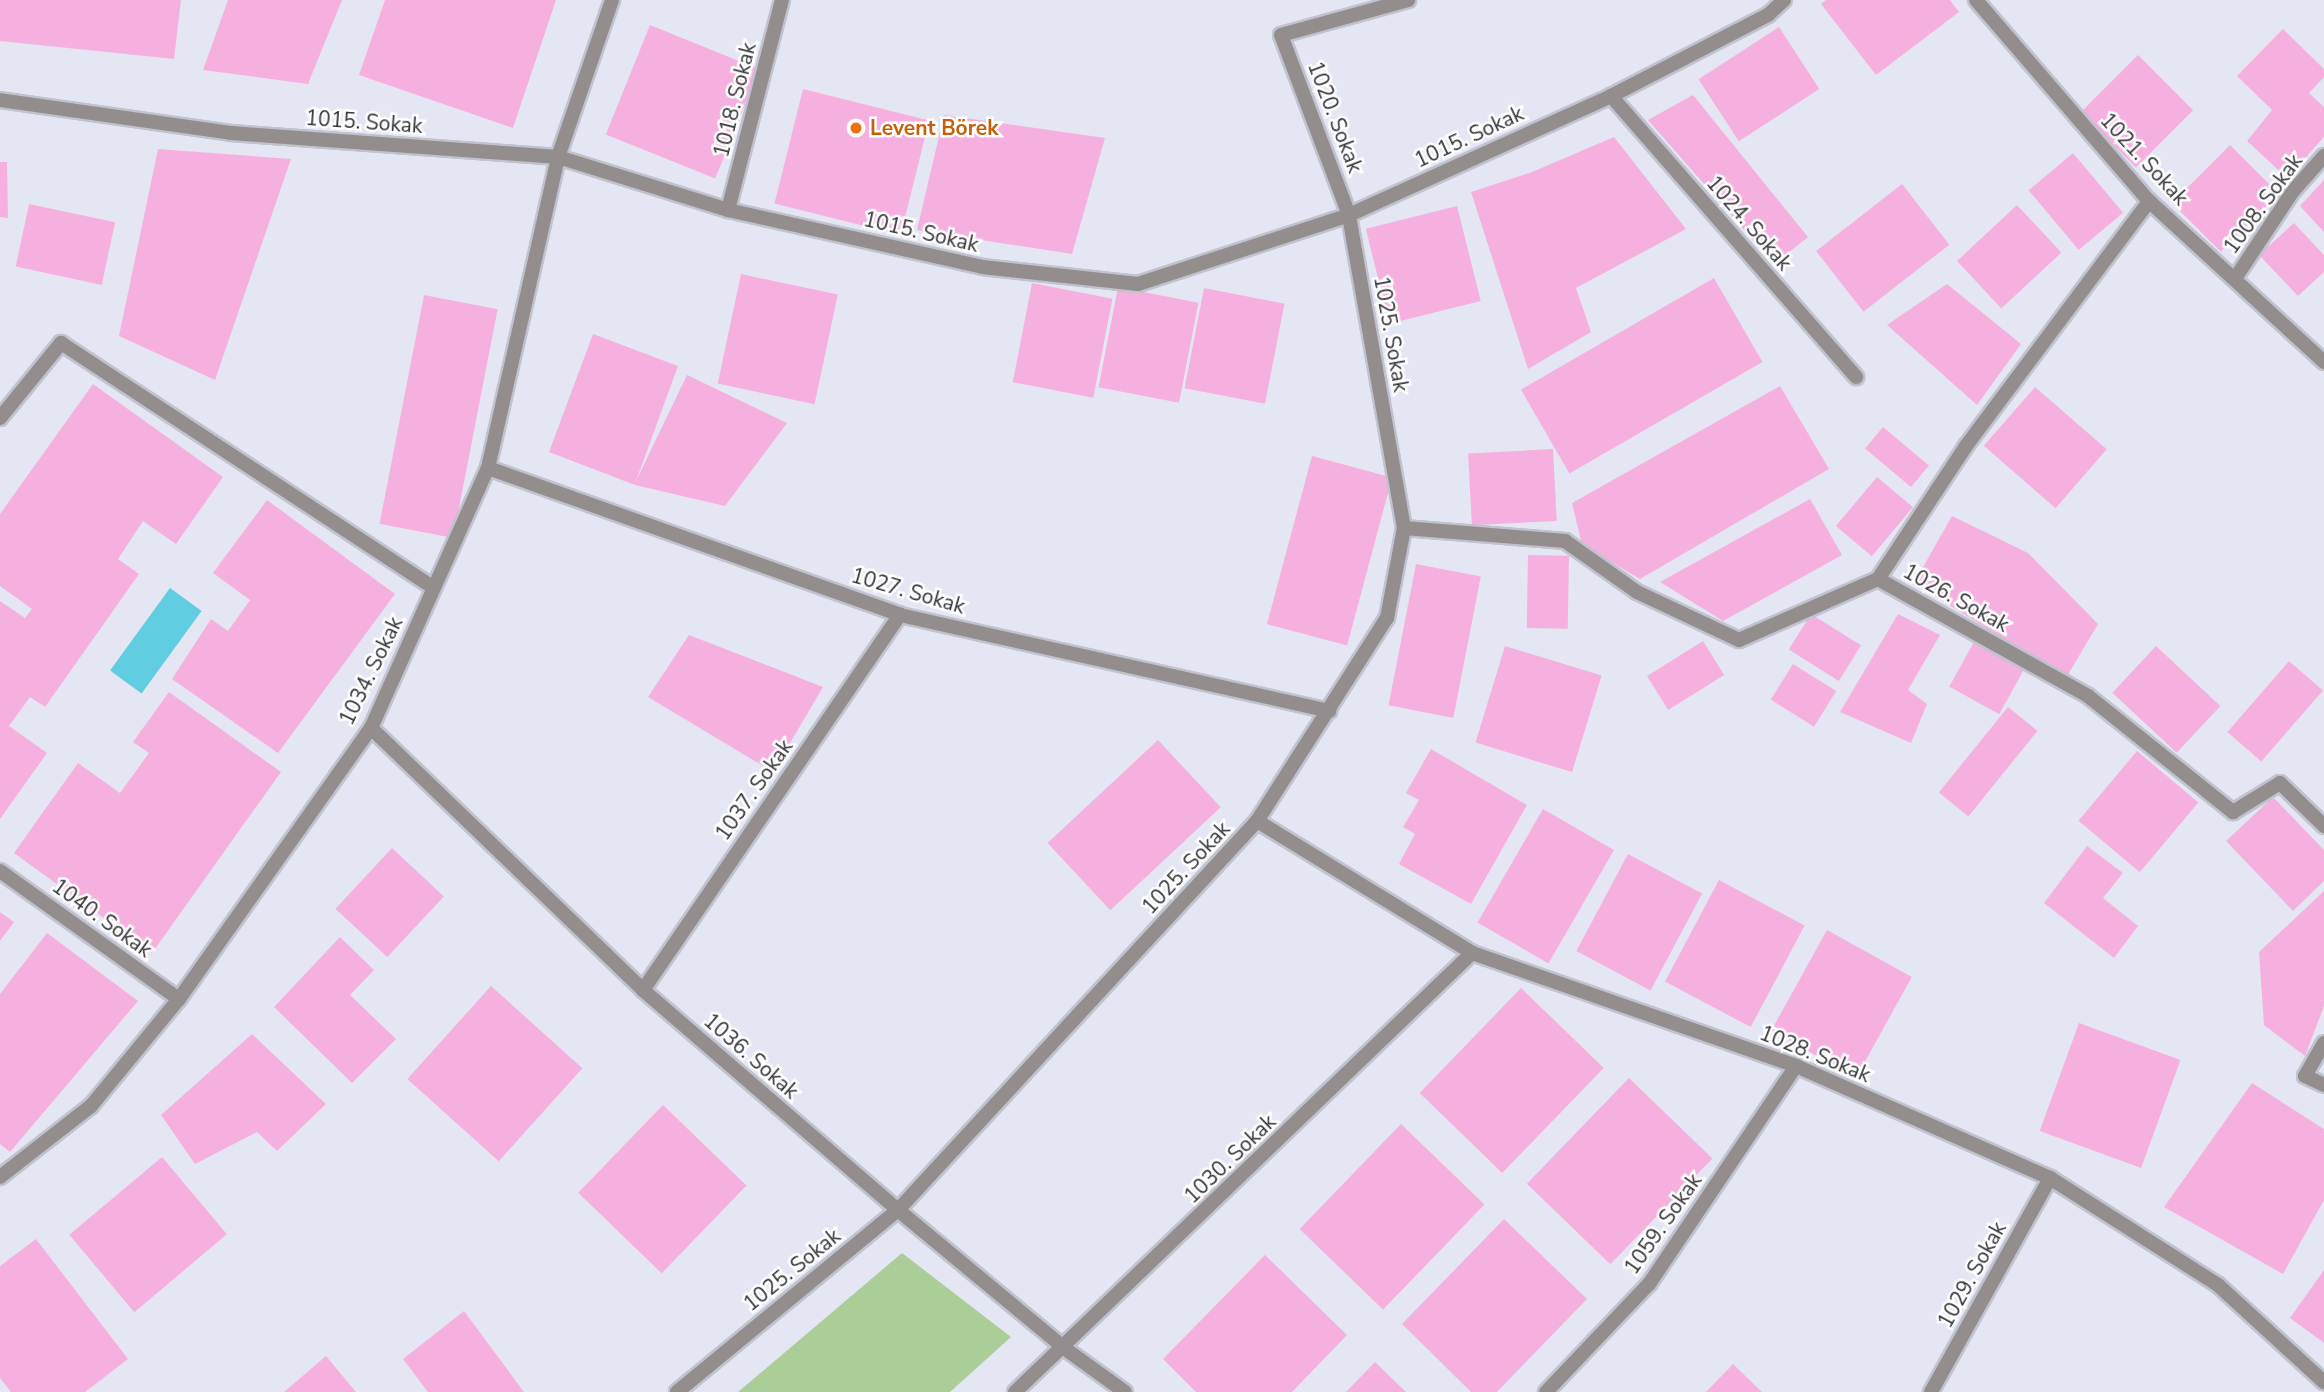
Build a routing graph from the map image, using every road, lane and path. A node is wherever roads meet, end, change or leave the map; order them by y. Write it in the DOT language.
graph roads {
  1 [pos="612,0"];
  2 [pos="782,0"];
  3 [pos="1408,0"];
  4 [pos="1784,0"];
  5 [pos="1976,0"];
  6 [pos="1611,96"];
  7 [pos="0,100"];
  8 [pos="2324,156"];
  9 [pos="558,157"];
  10 [pos="2149,201"];
  11 [pos="728,210"];
  12 [pos="1349,215"];
  13 [pos="2236,277"];
  14 [pos="2324,362"];
  15 [pos="1856,377"];
  16 [pos="0,418"];
  17 [pos="488,468"];
  18 [pos="1404,528"];
  19 [pos="1878,579"];
  20 [pos="434,588"];
  21 [pos="900,615"];
  22 [pos="1329,710"];
  23 [pos="371,728"];
  24 [pos="1257,821"];
  25 [pos="2324,826"];
  26 [pos="0,871"];
  27 [pos="1472,953"];
  28 [pos="643,990"];
  29 [pos="179,999"];
  30 [pos="2324,1043"];
  31 [pos="1796,1066"];
  32 [pos="2324,1085"];
  33 [pos="0,1177"];
  34 [pos="2050,1178"];
  35 [pos="898,1210"];
  36 [pos="1064,1348"];
  37 [pos="2324,1382"];
  38 [pos="677,1392"];
  39 [pos="1015,1392"];
  40 [pos="1125,1392"];
  41 [pos="1546,1392"];
  42 [pos="1931,1392"];
  1 -- 9 [label="street, 1034. Sokak"];
  2 -- 11 [label="street, 1018. Sokak"];
  3 -- 12 [label="street, 1020. Sokak"];
  4 -- 6 [label="street, 1015. Sokak"];
  5 -- 10 [label="street, 1021. Sokak"];
  6 -- 12 [label="street, 1015. Sokak"];
  6 -- 15 [label="street, 1024. Sokak"];
  7 -- 9 [label="street, 1015. Sokak"];
  8 -- 13 [label="street, 1008. Sokak"];
  9 -- 11 [label="street, 1015. Sokak"];
  9 -- 17 [label="street, 1034. Sokak"];
  10 -- 13 [label="street, 1021. Sokak"];
  10 -- 19 [label="street"];
  11 -- 12 [label="street, 1015. Sokak"];
  12 -- 18 [label="street, 1025. Sokak"];
  13 -- 14 [label="street, 1021. Sokak"];
  16 -- 20 [label="street"];
  17 -- 20 [label="street, 1034. Sokak"];
  17 -- 21 [label="street, 1027. Sokak"];
  18 -- 19 [label="street, 1026. Sokak"];
  18 -- 22 [label="street, 1025. Sokak"];
  19 -- 25 [label="street, 1026. Sokak"];
  20 -- 23 [label="street, 1034. Sokak"];
  21 -- 22 [label="street, 1027. Sokak"];
  21 -- 28 [label="street, 1037. Sokak"];
  22 -- 24 [label="street, 1025. Sokak"];
  23 -- 28 [label="street, 1036. Sokak"];
  23 -- 29 [label="street, 1034. Sokak"];
  24 -- 27 [label="street, 1028. Sokak"];
  24 -- 35 [label="street, 1025. Sokak"];
  26 -- 29 [label="street, 1040. Sokak"];
  27 -- 31 [label="street, 1028. Sokak"];
  27 -- 36 [label="street, 1030. Sokak"];
  28 -- 35 [label="street, 1036. Sokak"];
  29 -- 33 [label="street, 1034. Sokak"];
  30 -- 32 [label="street"];
  31 -- 34 [label="street, 1028. Sokak"];
  31 -- 41 [label="street, 1059. Sokak"];
  34 -- 37 [label="street, 1028. Sokak"];
  34 -- 42 [label="street, 1029. Sokak"];
  35 -- 36 [label="street, 1036. Sokak"];
  35 -- 38 [label="street, 1025. Sokak"];
  36 -- 39 [label="street, 1030. Sokak"];
  36 -- 40 [label="street, 1036. Sokak"];
}
